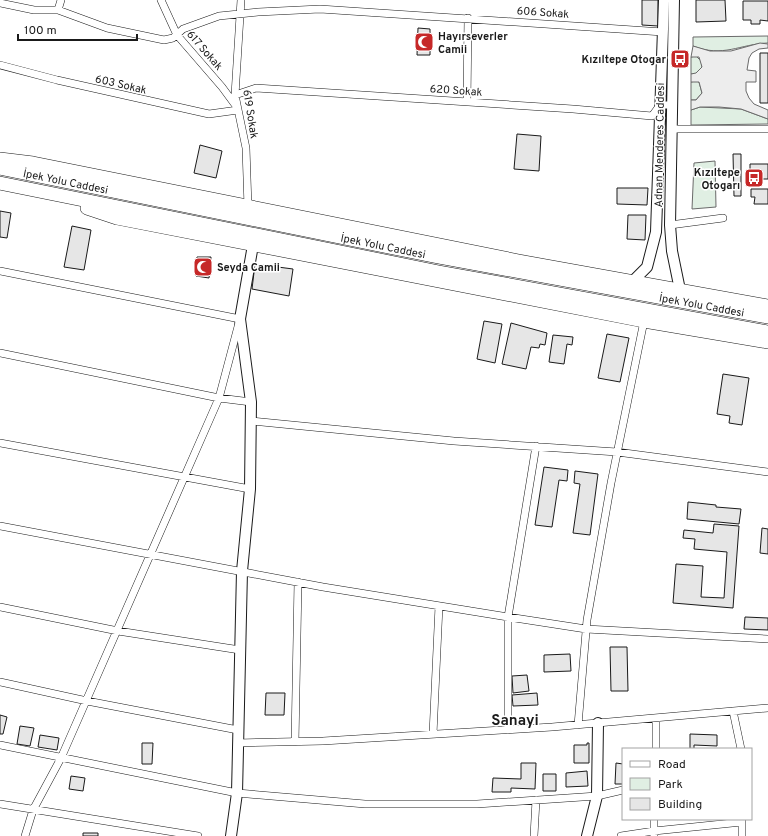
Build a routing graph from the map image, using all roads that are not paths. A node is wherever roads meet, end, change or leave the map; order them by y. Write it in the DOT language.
graph roads {
  1 [pos="60,0"];
  2 [pos="161,0"];
  3 [pos="241,0"];
  4 [pos="664,0"];
  5 [pos="674,0"];
  6 [pos="0,3"];
  7 [pos="58,10"];
  8 [pos="240,14"];
  9 [pos="468,18"];
  10 [pos="663,32"];
  11 [pos="177,35"];
  12 [pos="0,65"];
  13 [pos="235,95"];
  14 [pos="467,102"];
  15 [pos="660,105"];
  16 [pos="672,105"];
  17 [pos="238,110"];
  18 [pos="672,129"];
  19 [pos="768,129"];
  20 [pos="0,158"];
  21 [pos="0,168"];
  22 [pos="0,183"];
  23 [pos="32,189"];
  24 [pos="248,207"];
  25 [pos="723,218"];
  26 [pos="670,226"];
  27 [pos="253,244"];
  28 [pos="0,271"];
  29 [pos="633,281"];
  30 [pos="680,290"];
  31 [pos="768,306"];
  32 [pos="768,317"];
  33 [pos="240,319"];
  34 [pos="644,321"];
  35 [pos="768,332"];
  36 [pos="768,342"];
  37 [pos="0,353"];
  38 [pos="219,398"];
  39 [pos="251,402"];
  40 [pos="251,421"];
  41 [pos="0,443"];
  42 [pos="536,446"];
  43 [pos="617,452"];
  44 [pos="768,472"];
  45 [pos="185,478"];
  46 [pos="250,489"];
  47 [pos="0,526"];
  48 [pos="152,554"];
  49 [pos="242,571"];
  50 [pos="298,582"];
  51 [pos="439,606"];
  52 [pos="0,607"];
  53 [pos="508,617"];
  54 [pos="586,629"];
  55 [pos="118,631"];
  56 [pos="768,639"];
  57 [pos="240,650"];
  58 [pos="0,682"];
  59 [pos="87,701"];
  60 [pos="768,708"];
  61 [pos="733,711"];
  62 [pos="656,718"];
  63 [pos="598,723"];
  64 [pos="578,725"];
  65 [pos="238,730"];
  66 [pos="508,730"];
  67 [pos="433,734"];
  68 [pos="294,742"];
  69 [pos="238,743"];
  70 [pos="0,745"];
  71 [pos="656,748"];
  72 [pos="741,748"];
  73 [pos="61,758"];
  74 [pos="622,790"];
  75 [pos="237,793"];
  76 [pos="597,796"];
  77 [pos="536,800"];
  78 [pos="0,804"];
  79 [pos="33,810"];
  80 [pos="654,820"];
  81 [pos="742,820"];
  82 [pos="654,833"];
  83 [pos="25,836"];
  84 [pos="198,836"];
  85 [pos="231,836"];
  86 [pos="534,836"];
  87 [pos="587,836"];
  88 [pos="621,836"];
  89 [pos="742,836"];
  1 -- 7 [label="street"];
  2 -- 11 [label="street, 617 Sokak"];
  3 -- 8 [label="street, 619 Sokak"];
  4 -- 10 [label="street, Adnan Menderes Caddesi"];
  5 -- 16 [label="street, Adnan Menderes Caddesi"];
  6 -- 7 [label="street, 606 Sokak"];
  7 -- 11 [label="street, 606 Sokak"];
  8 -- 9 [label="street, 606 Sokak"];
  8 -- 11 [label="street, 606 Sokak"];
  8 -- 13 [label="street, 619 Sokak"];
  9 -- 10 [label="street, 606 Sokak"];
  9 -- 14 [label="street"];
  10 -- 15 [label="street, Adnan Menderes Caddesi"];
  11 -- 17 [label="street, 617 Sokak"];
  12 -- 17 [label="street, 603 Sokak"];
  13 -- 14 [label="street, 620 Sokak"];
  13 -- 17 [label="street, 619 Sokak"];
  14 -- 15 [label="street, 620 Sokak"];
  15 -- 16 [label="street"];
  15 -- 29 [label="street, Adnan Menderes Caddesi"];
  16 -- 18 [label="street, Adnan Menderes Caddesi"];
  17 -- 24 [label="street, 619 Sokak"];
  18 -- 19 [label="street"];
  18 -- 26 [label="street, Adnan Menderes Caddesi"];
  20 -- 24 [label="highway"];
  21 -- 32 [label="highway, İpek Yolu Caddesi"];
  22 -- 23 [label="highway, İpek Yolu Caddesi"];
  23 -- 27 [label="highway"];
  23 -- 35 [label="highway, İpek Yolu Caddesi"];
  24 -- 29 [label="highway"];
  25 -- 26 [label="street"];
  26 -- 30 [label="street, Adnan Menderes Caddesi"];
  27 -- 33 [label="street"];
  27 -- 34 [label="highway"];
  28 -- 33 [label="street"];
  29 -- 30 [label="highway"];
  30 -- 31 [label="highway"];
  33 -- 38 [label="street"];
  33 -- 39 [label="street"];
  34 -- 36 [label="highway"];
  34 -- 43 [label="street"];
  37 -- 38 [label="street"];
  38 -- 39 [label="street"];
  38 -- 45 [label="street"];
  39 -- 40 [label="street"];
  40 -- 42 [label="street"];
  40 -- 46 [label="street"];
  41 -- 45 [label="street"];
  42 -- 43 [label="street"];
  42 -- 53 [label="street"];
  43 -- 44 [label="street"];
  43 -- 54 [label="street"];
  45 -- 46 [label="street"];
  45 -- 48 [label="street"];
  46 -- 49 [label="street"];
  47 -- 48 [label="street"];
  48 -- 49 [label="street"];
  48 -- 55 [label="street"];
  49 -- 50 [label="street"];
  49 -- 57 [label="street"];
  50 -- 51 [label="street"];
  50 -- 68 [label="street"];
  51 -- 53 [label="street"];
  51 -- 67 [label="street"];
  52 -- 55 [label="street"];
  53 -- 54 [label="street"];
  53 -- 66 [label="street"];
  54 -- 56 [label="street"];
  54 -- 64 [label="street"];
  55 -- 57 [label="street"];
  55 -- 59 [label="street"];
  57 -- 65 [label="street"];
  58 -- 59 [label="street"];
  59 -- 65 [label="street"];
  59 -- 73 [label="street"];
  60 -- 61 [label="street"];
  61 -- 62 [label="street"];
  61 -- 72 [label="street"];
  62 -- 63 [label="street"];
  62 -- 71 [label="street"];
  63 -- 64 [label="street"];
  63 -- 76 [label="street"];
  64 -- 66 [label="street"];
  65 -- 69 [label="street"];
  66 -- 67 [label="street"];
  67 -- 68 [label="street"];
  68 -- 69 [label="street"];
  69 -- 75 [label="street"];
  70 -- 73 [label="street"];
  73 -- 75 [label="street"];
  73 -- 79 [label="street"];
  74 -- 76 [label="street"];
  75 -- 77 [label="street"];
  75 -- 85 [label="street"];
  76 -- 77 [label="street"];
  76 -- 87 [label="street"];
  77 -- 86 [label="street"];
  78 -- 79 [label="street"];
  79 -- 83 [label="street"];
  79 -- 84 [label="street"];
  80 -- 82 [label="street"];
  81 -- 82 [label="street"];
  81 -- 89 [label="street"];
  82 -- 88 [label="street"];
}
